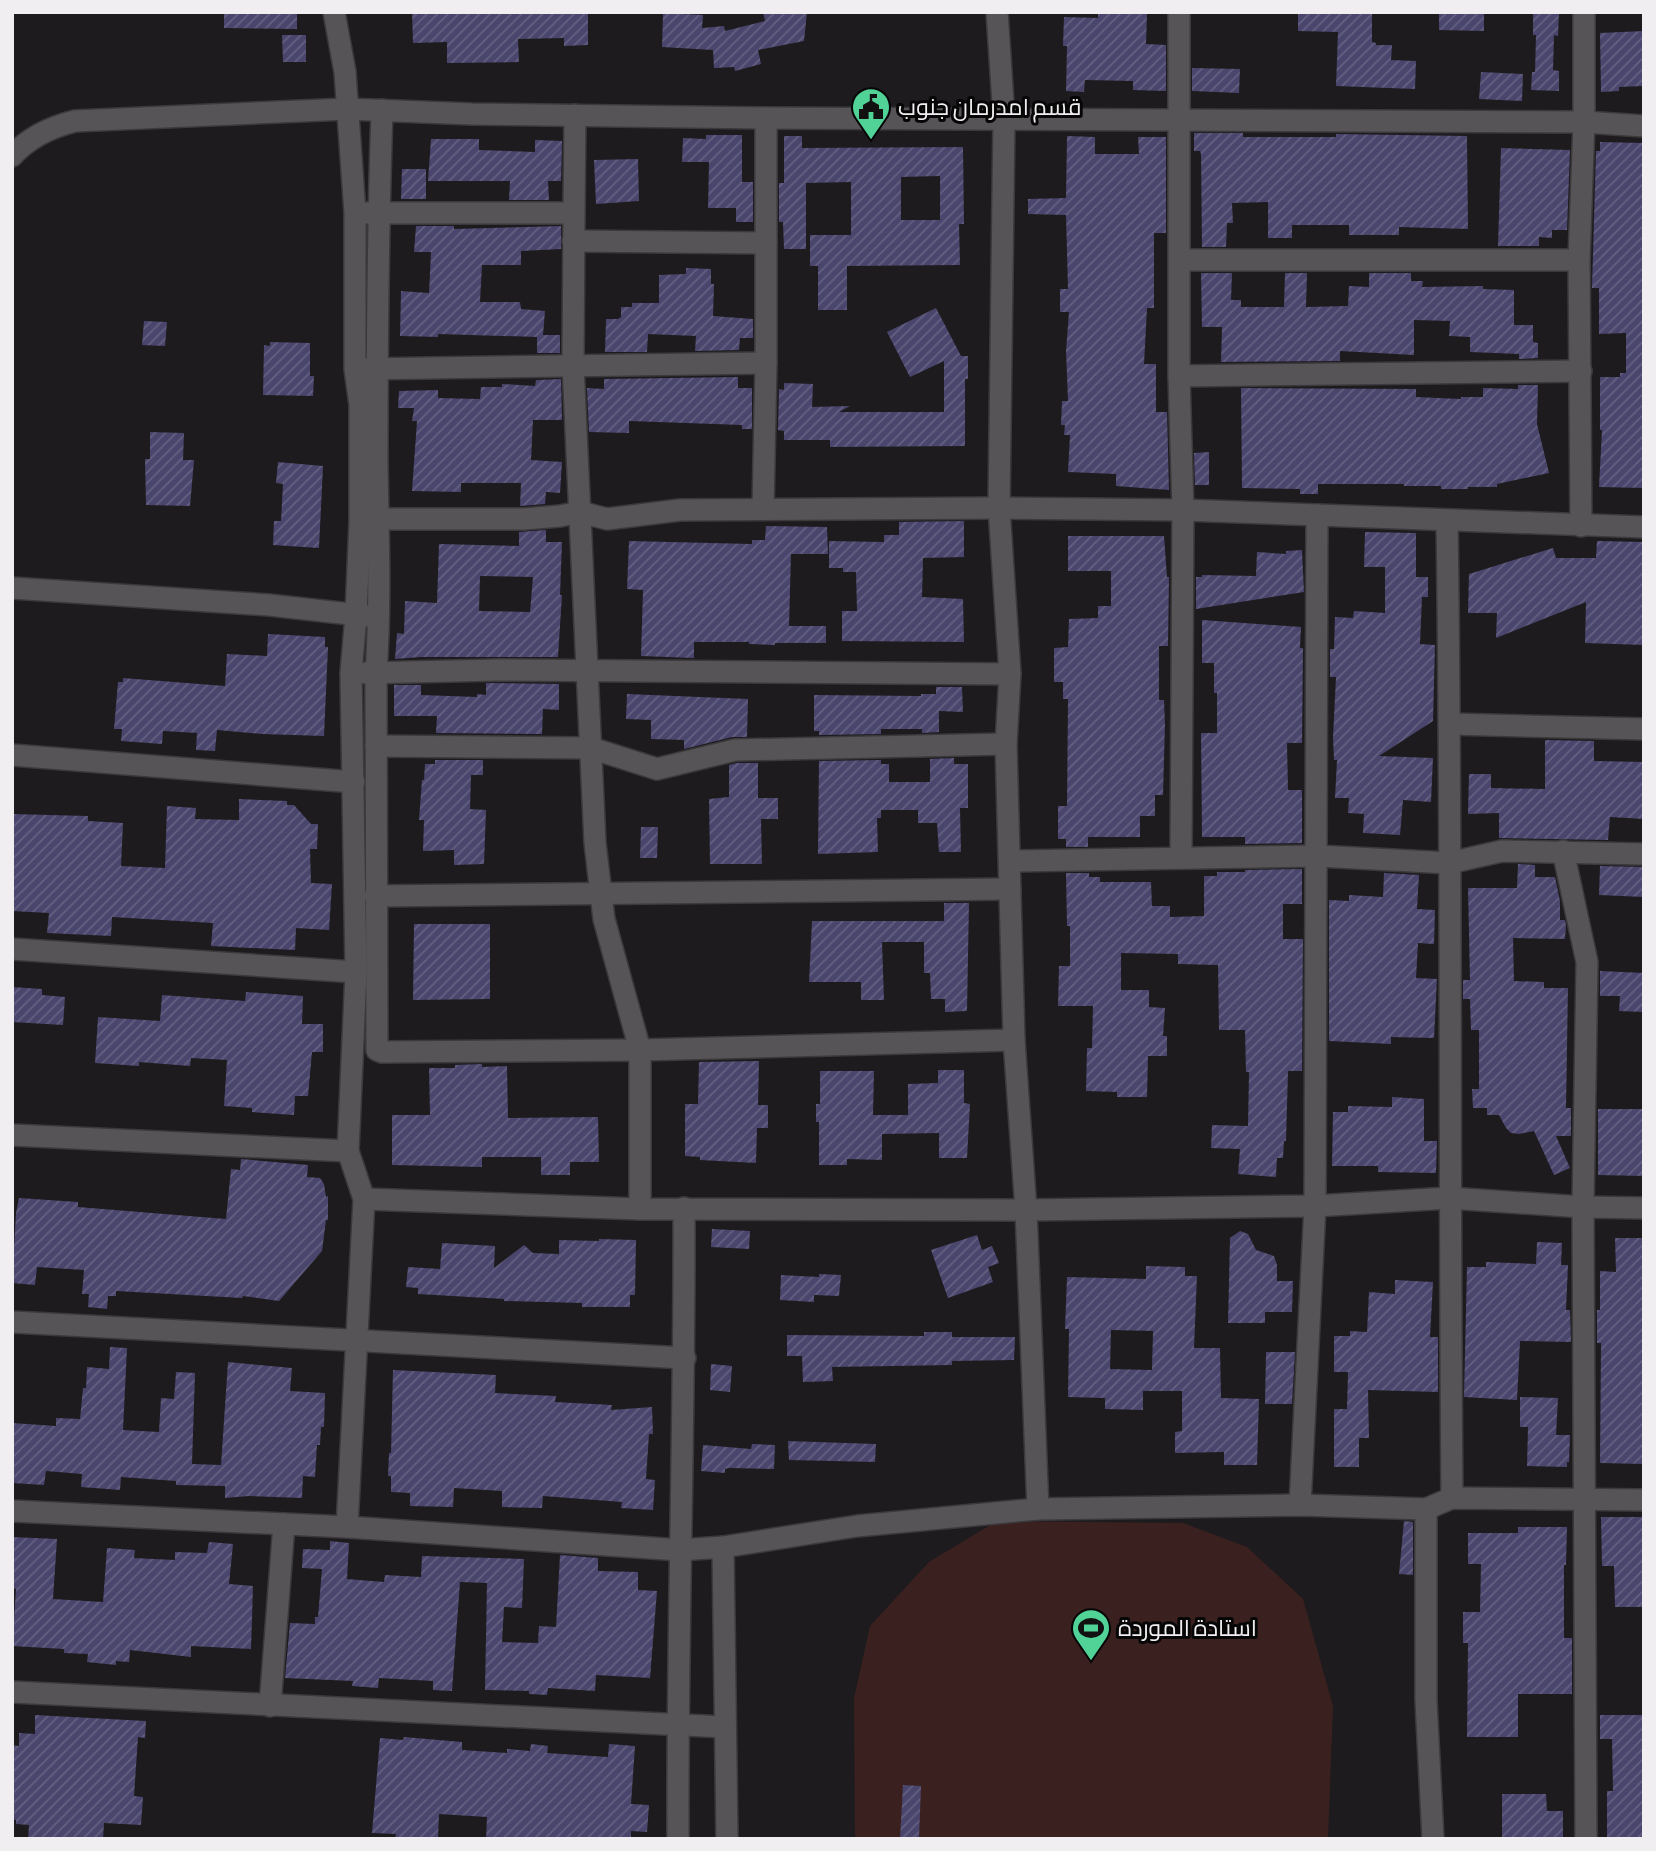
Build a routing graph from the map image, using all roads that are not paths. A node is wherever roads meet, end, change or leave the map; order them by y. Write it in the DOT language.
graph roads {
  1 [pos="334,12"];
  2 [pos="997,12"];
  3 [pos="1179,12"];
  4 [pos="1584,12"];
  5 [pos="347,109"];
  6 [pos="382,110"];
  7 [pos="575,115"];
  8 [pos="766,118"];
  9 [pos="1004,118"];
  10 [pos="1181,119"];
  11 [pos="1584,122"];
  12 [pos="1644,125"];
  13 [pos="12,156"];
  14 [pos="355,213"];
  15 [pos="574,213"];
  16 [pos="378,214"];
  17 [pos="573,241"];
  18 [pos="766,243"];
  19 [pos="1180,260"];
  20 [pos="1579,260"];
  21 [pos="766,363"];
  22 [pos="573,365"];
  23 [pos="366,369"];
  24 [pos="1581,370"];
  25 [pos="1179,376"];
  26 [pos="999,508"];
  27 [pos="763,509"];
  28 [pos="1183,510"];
  29 [pos="580,512"];
  30 [pos="1317,514"];
  31 [pos="377,519"];
  32 [pos="1447,520"];
  33 [pos="1581,526"];
  34 [pos="1644,527"];
  35 [pos="12,588"];
  36 [pos="356,615"];
  37 [pos="380,616"];
  38 [pos="586,671"];
  39 [pos="351,673"];
  40 [pos="376,673"];
  41 [pos="1010,674"];
  42 [pos="1450,724"];
  43 [pos="1644,729"];
  44 [pos="1006,744"];
  45 [pos="376,746"];
  46 [pos="591,748"];
  47 [pos="12,755"];
  48 [pos="354,782"];
  49 [pos="1563,851"];
  50 [pos="1644,854"];
  51 [pos="1318,856"];
  52 [pos="1181,858"];
  53 [pos="1010,861"];
  54 [pos="1448,863"];
  55 [pos="1010,889"];
  56 [pos="599,892"];
  57 [pos="375,896"];
  58 [pos="12,949"];
  59 [pos="356,972"];
  60 [pos="1014,1041"];
  61 [pos="640,1050"];
  62 [pos="12,1135"];
  63 [pos="348,1151"];
  64 [pos="1450,1198"];
  65 [pos="363,1199"];
  66 [pos="1315,1206"];
  67 [pos="1583,1207"];
  68 [pos="684,1208"];
  69 [pos="1644,1208"];
  70 [pos="640,1209"];
  71 [pos="1026,1210"];
  72 [pos="12,1322"];
  73 [pos="356,1341"];
  74 [pos="685,1358"];
  75 [pos="1452,1498"];
  76 [pos="1644,1500"];
  77 [pos="1583,1501"];
  78 [pos="1300,1505"];
  79 [pos="1426,1508"];
  80 [pos="1038,1509"];
  81 [pos="12,1511"];
  82 [pos="284,1524"];
  83 [pos="347,1527"];
  84 [pos="723,1547"];
  85 [pos="680,1549"];
  86 [pos="12,1692"];
  87 [pos="271,1706"];
  88 [pos="678,1726"];
  89 [pos="725,1727"];
  90 [pos="678,1839"];
  91 [pos="727,1839"];
  92 [pos="1433,1839"];
  93 [pos="1586,1839"];
  1 -- 5 [label="street"];
  2 -- 9 [label="street"];
  3 -- 10 [label="street"];
  4 -- 11 [label="street"];
  5 -- 6 [label="street"];
  5 -- 13 [label="street"];
  5 -- 14 [label="street"];
  6 -- 7 [label="street"];
  6 -- 16 [label="street"];
  7 -- 8 [label="street"];
  7 -- 15 [label="street"];
  8 -- 9 [label="street"];
  8 -- 18 [label="street"];
  9 -- 10 [label="street"];
  9 -- 26 [label="street"];
  10 -- 11 [label="street"];
  10 -- 19 [label="street"];
  11 -- 12 [label="street"];
  11 -- 20 [label="street"];
  14 -- 16 [label="street"];
  14 -- 23 [label="street"];
  15 -- 16 [label="street"];
  15 -- 17 [label="street"];
  16 -- 23 [label="street"];
  17 -- 18 [label="street"];
  17 -- 22 [label="street"];
  18 -- 21 [label="street"];
  19 -- 20 [label="street"];
  19 -- 25 [label="street"];
  20 -- 24 [label="street"];
  21 -- 22 [label="street"];
  21 -- 27 [label="street"];
  22 -- 23 [label="street"];
  22 -- 29 [label="street"];
  23 -- 31 [label="street"];
  23 -- 36 [label="street"];
  24 -- 25 [label="street"];
  24 -- 33 [label="street"];
  25 -- 28 [label="street"];
  26 -- 27 [label="street"];
  26 -- 28 [label="street"];
  26 -- 41 [label="street"];
  27 -- 29 [label="street"];
  28 -- 30 [label="street"];
  28 -- 52 [label="street"];
  29 -- 31 [label="street"];
  29 -- 38 [label="street"];
  30 -- 32 [label="street"];
  30 -- 51 [label="street"];
  31 -- 37 [label="street"];
  32 -- 33 [label="street"];
  32 -- 42 [label="street"];
  33 -- 34 [label="street"];
  35 -- 36 [label="street"];
  36 -- 37 [label="street"];
  36 -- 39 [label="street"];
  37 -- 40 [label="street"];
  38 -- 40 [label="street"];
  38 -- 41 [label="street"];
  38 -- 46 [label="street"];
  39 -- 40 [label="street"];
  39 -- 48 [label="street"];
  40 -- 45 [label="street"];
  41 -- 44 [label="street"];
  42 -- 43 [label="street"];
  42 -- 54 [label="street"];
  44 -- 46 [label="street"];
  44 -- 53 [label="street"];
  45 -- 46 [label="street"];
  45 -- 57 [label="street"];
  46 -- 56 [label="street"];
  47 -- 48 [label="street"];
  48 -- 59 [label="street"];
  49 -- 50 [label="street"];
  49 -- 54 [label="street"];
  49 -- 67 [label="street"];
  51 -- 52 [label="street"];
  51 -- 54 [label="street"];
  51 -- 66 [label="street"];
  52 -- 53 [label="street"];
  53 -- 55 [label="street"];
  54 -- 64 [label="street"];
  55 -- 56 [label="street"];
  55 -- 60 [label="street"];
  56 -- 57 [label="street"];
  56 -- 61 [label="street"];
  57 -- 61 [label="street"];
  58 -- 59 [label="street"];
  59 -- 63 [label="street"];
  60 -- 61 [label="street"];
  60 -- 71 [label="street"];
  61 -- 70 [label="street"];
  62 -- 63 [label="street"];
  63 -- 65 [label="street"];
  64 -- 66 [label="street"];
  64 -- 67 [label="street"];
  64 -- 75 [label="street"];
  65 -- 70 [label="street"];
  65 -- 73 [label="street"];
  66 -- 71 [label="street"];
  66 -- 78 [label="street"];
  67 -- 69 [label="street"];
  67 -- 77 [label="street"];
  68 -- 70 [label="street"];
  68 -- 71 [label="street"];
  68 -- 74 [label="street"];
  71 -- 80 [label="street"];
  72 -- 73 [label="street"];
  73 -- 74 [label="street"];
  73 -- 83 [label="street"];
  74 -- 85 [label="street"];
  75 -- 77 [label="street"];
  75 -- 79 [label="street"];
  76 -- 77 [label="street"];
  77 -- 93 [label="street"];
  78 -- 79 [label="street"];
  78 -- 80 [label="street"];
  79 -- 92 [label="street"];
  80 -- 84 [label="street"];
  81 -- 82 [label="street"];
  82 -- 83 [label="street"];
  82 -- 87 [label="street"];
  83 -- 85 [label="street"];
  84 -- 85 [label="street"];
  84 -- 89 [label="street"];
  85 -- 88 [label="street"];
  86 -- 87 [label="street"];
  87 -- 88 [label="street"];
  88 -- 89 [label="street"];
  88 -- 90 [label="street"];
  89 -- 91 [label="street"];
}
